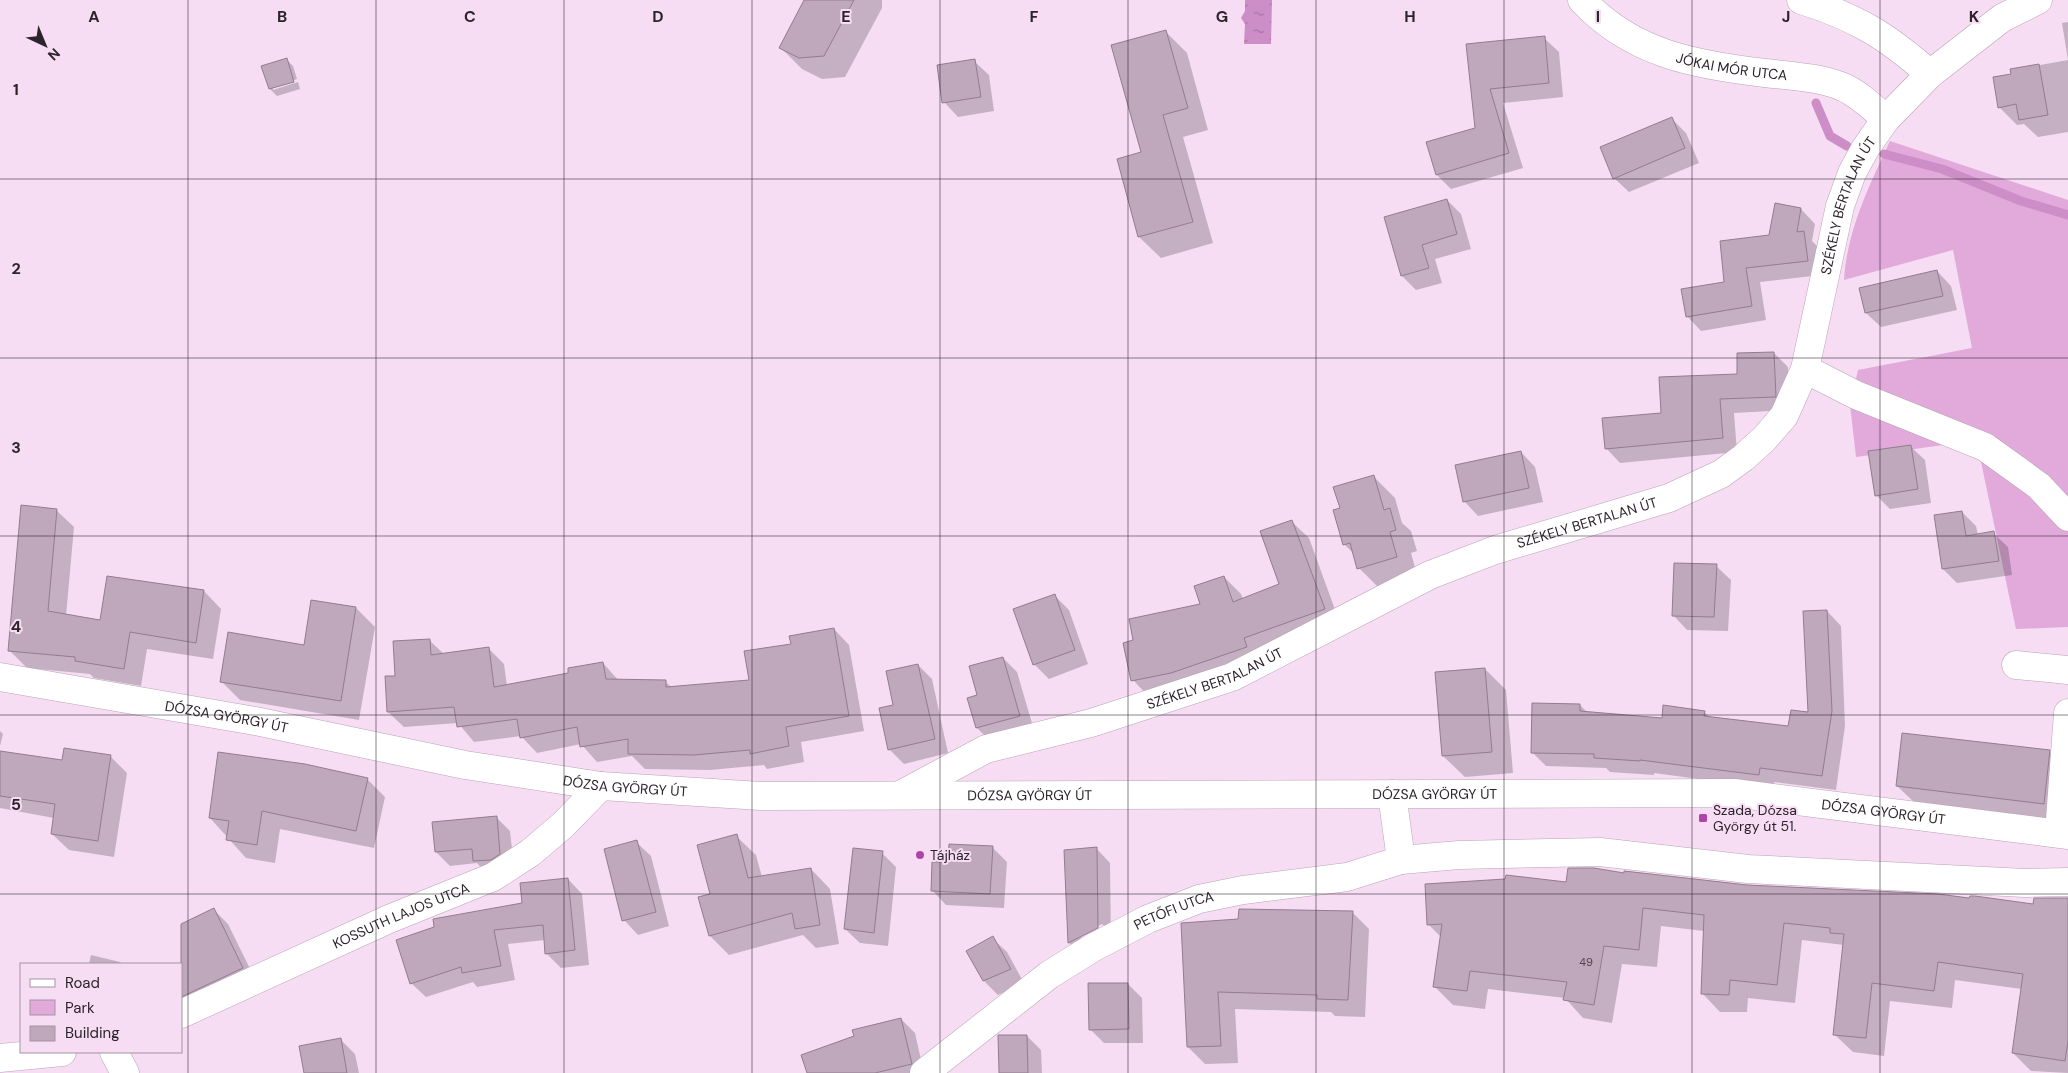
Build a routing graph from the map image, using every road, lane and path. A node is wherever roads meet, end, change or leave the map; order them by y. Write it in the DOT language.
graph roads {
  1 [pos="1582,0"];
  2 [pos="1801,0"];
  3 [pos="2038,0"];
  4 [pos="1930,74"];
  5 [pos="1886,118"];
  6 [pos="1805,369"];
  7 [pos="2068,517"];
  8 [pos="2016,665"];
  9 [pos="2068,670"];
  10 [pos="0,677"];
  11 [pos="2068,713"];
  12 [pos="601,786"];
  13 [pos="902,794"];
  14 [pos="1392,794"];
  15 [pos="2064,834"];
  16 [pos="1401,860"];
  17 [pos="2068,882"];
  18 [pos="182,1014"];
  19 [pos="52,1053"];
  20 [pos="114,1053"];
  21 [pos="0,1058"];
  22 [pos="124,1073"];
  23 [pos="924,1073"];
  1 -- 5 [label="street, JÓKAI MÓR UTCA"];
  2 -- 4 [label="street"];
  3 -- 4 [label="street, SZÉKELY BERTALAN ÚT"];
  4 -- 5 [label="street, SZÉKELY BERTALAN ÚT"];
  5 -- 6 [label="street, SZÉKELY BERTALAN ÚT"];
  6 -- 7 [label="street"];
  6 -- 13 [label="street, SZÉKELY BERTALAN ÚT"];
  8 -- 9 [label="street"];
  10 -- 12 [label="street, DÓZSA GYÖRGY ÚT"];
  11 -- 15 [label="street"];
  12 -- 13 [label="street, DÓZSA GYÖRGY ÚT"];
  12 -- 18 [label="street, KOSSUTH LAJOS UTCA"];
  13 -- 14 [label="street, DÓZSA GYÖRGY ÚT"];
  14 -- 15 [label="street, DÓZSA GYÖRGY ÚT"];
  14 -- 16 [label="street"];
  16 -- 17 [label="street"];
  16 -- 23 [label="street, PETŐFI UTCA"];
  19 -- 21 [label="street"];
  20 -- 22 [label="street"];
}
